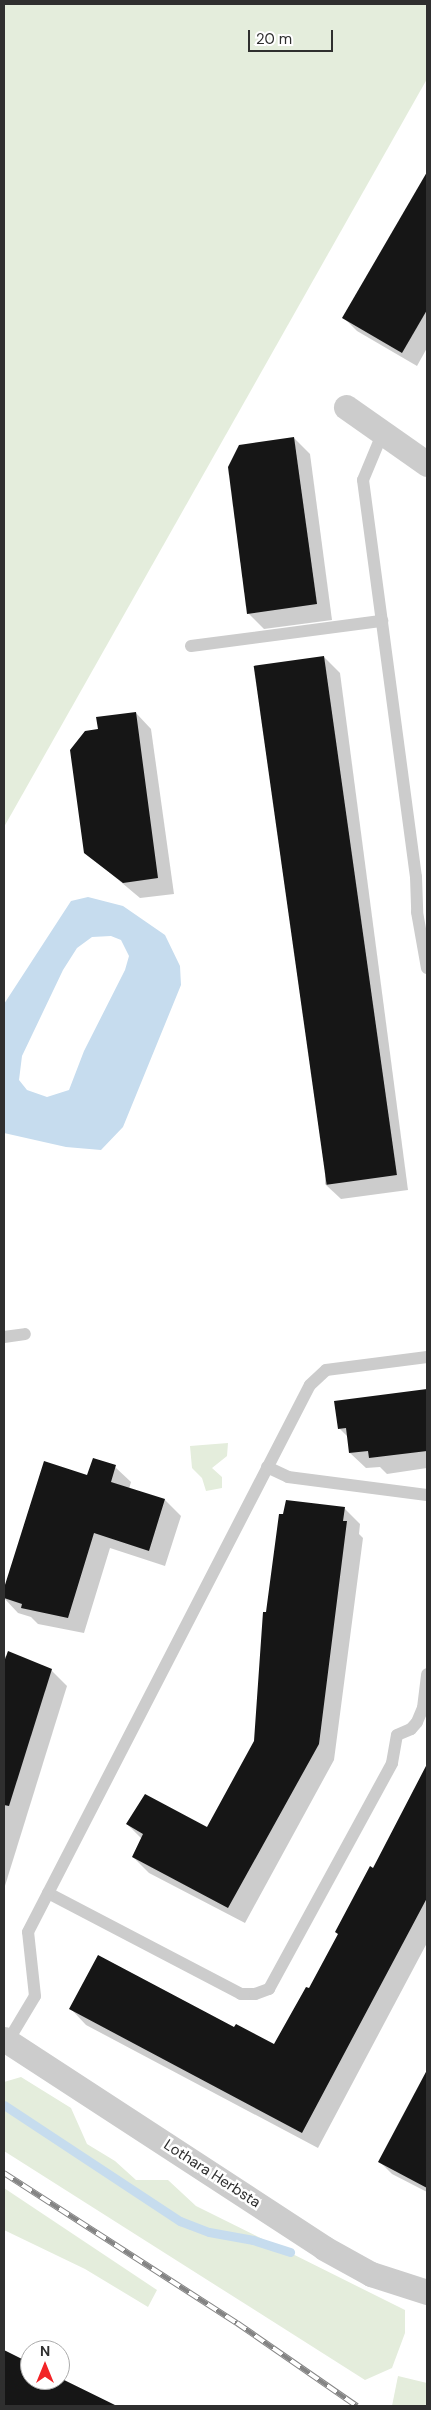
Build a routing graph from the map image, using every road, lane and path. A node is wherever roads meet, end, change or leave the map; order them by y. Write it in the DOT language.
graph roads {
  1 [pos="346,407"];
  2 [pos="383,432"];
  3 [pos="427,463"];
  4 [pos="382,621"];
  5 [pos="191,646"];
  6 [pos="427,968"];
  7 [pos="25,1334"];
  8 [pos="4,1337"];
  9 [pos="427,1357"];
  10 [pos="267,1467"];
  11 [pos="427,1495"];
  12 [pos="427,1674"];
  13 [pos="48,1893"];
  14 [pos="6,2040"];
  15 [pos="427,2292"];
  1 -- 2 [label="street"];
  2 -- 3 [label="street"];
  2 -- 4 [label="lane"];
  4 -- 5 [label="lane"];
  4 -- 6 [label="lane"];
  7 -- 8 [label="lane"];
  9 -- 10 [label="lane"];
  10 -- 11 [label="lane"];
  10 -- 13 [label="lane"];
  12 -- 13 [label="lane"];
  13 -- 14 [label="lane"];
  14 -- 15 [label="street, Lothara Herbsta"];
}
